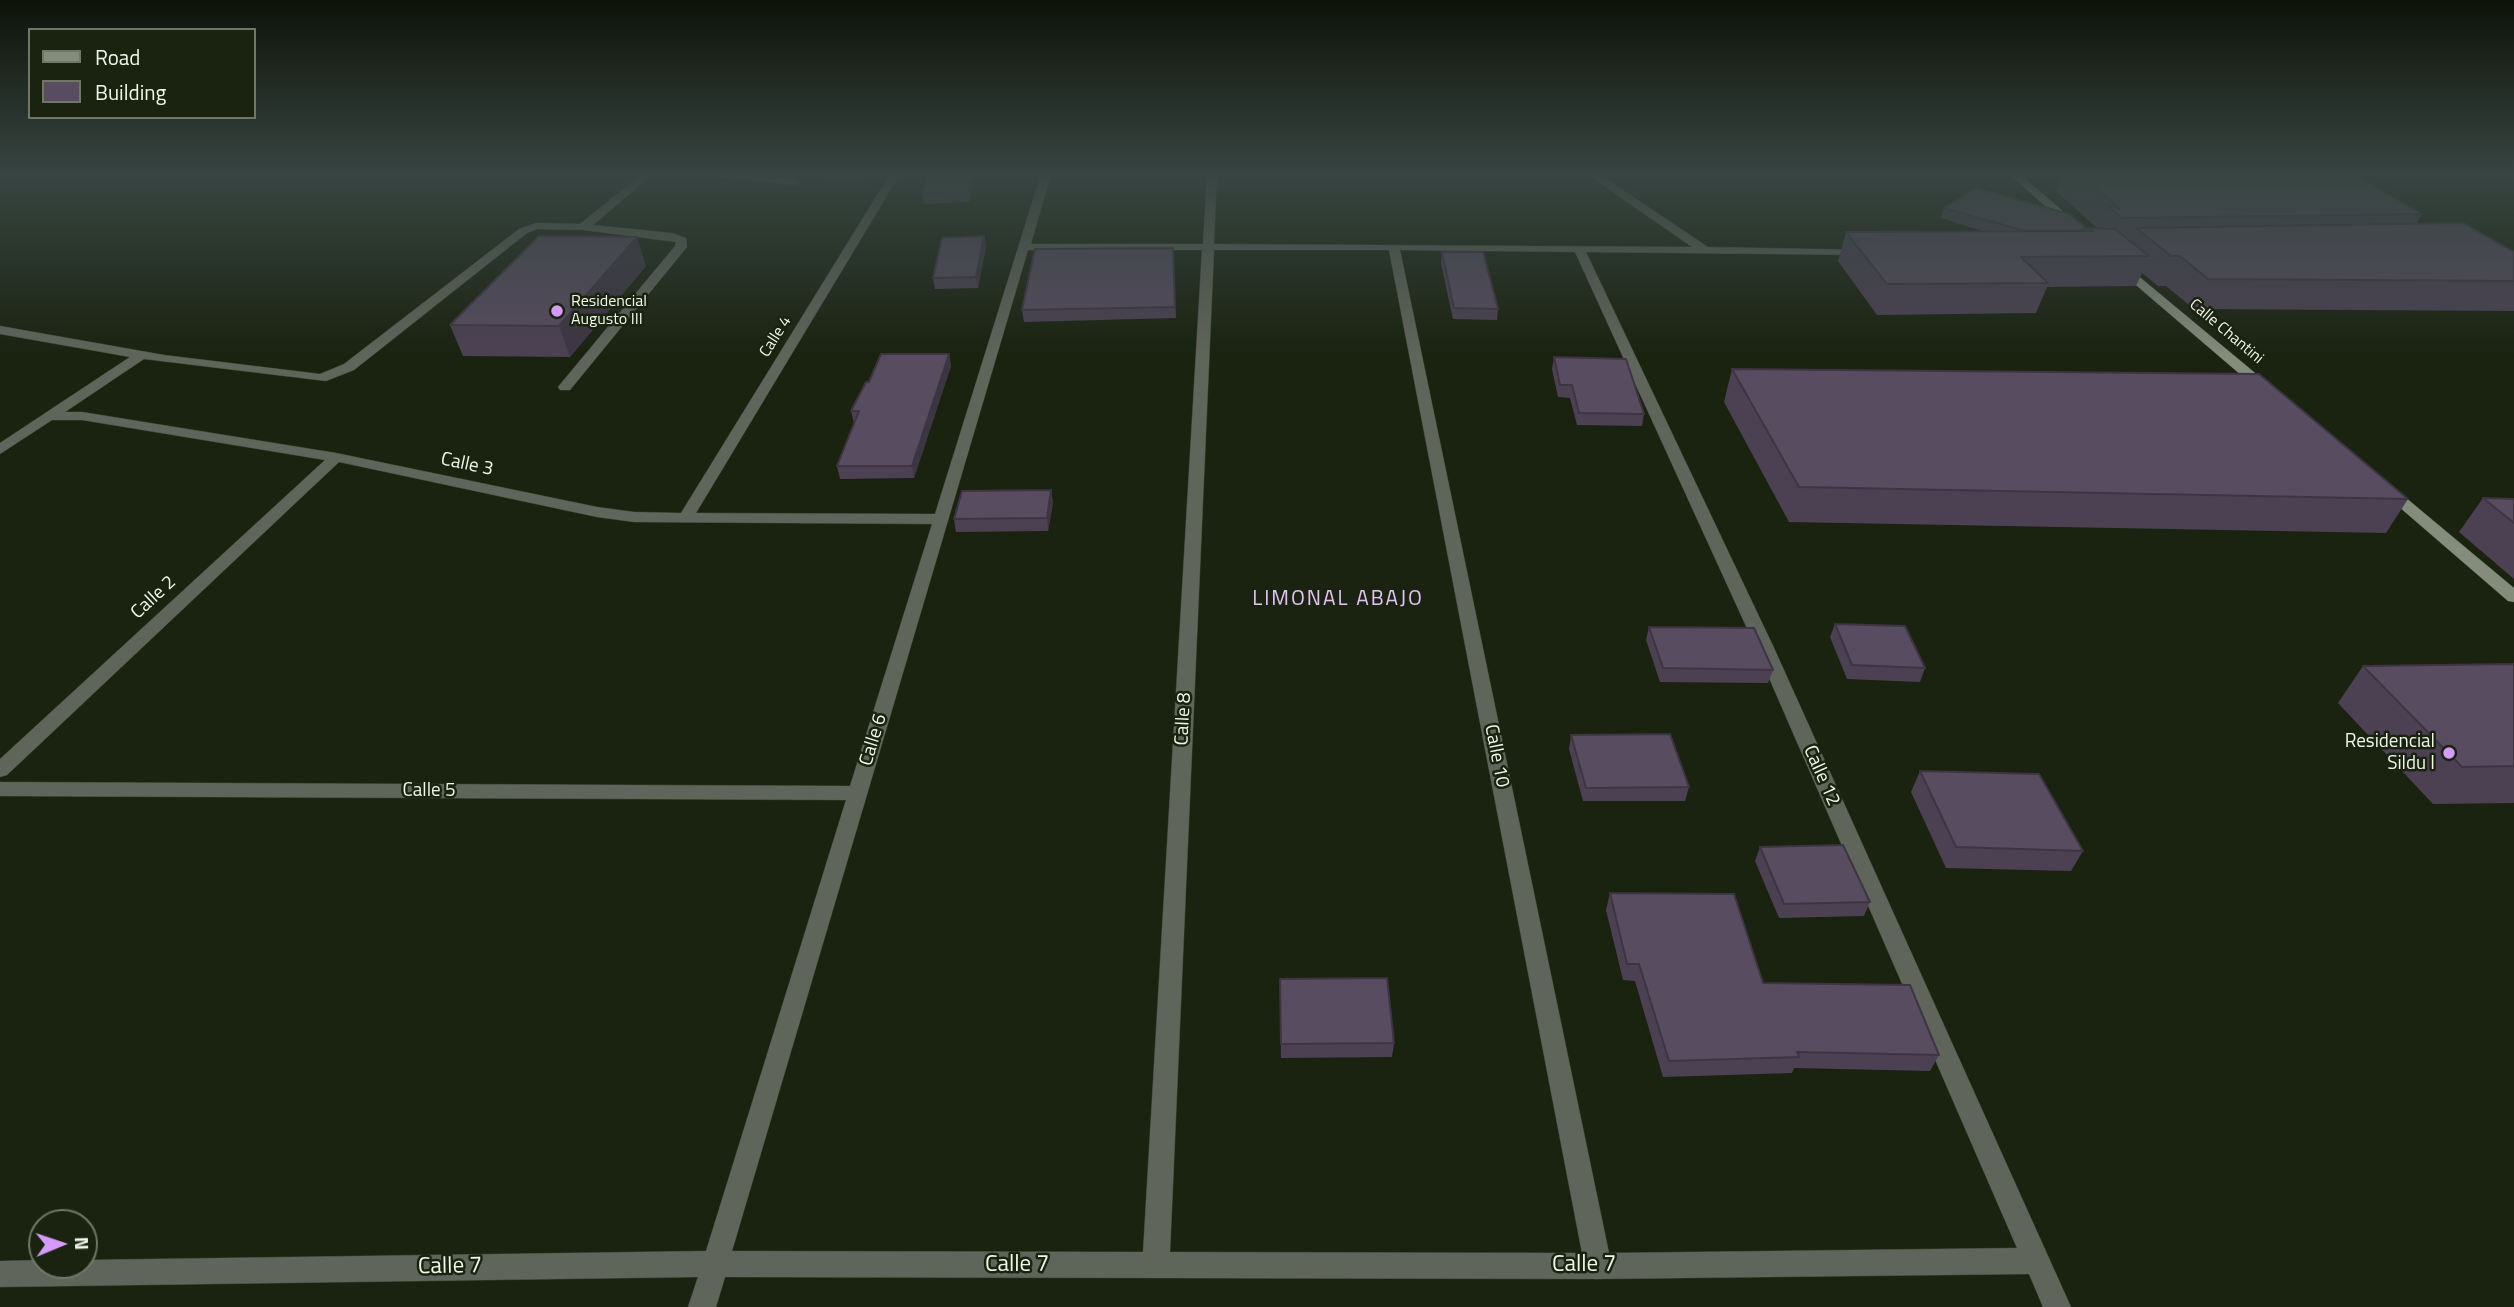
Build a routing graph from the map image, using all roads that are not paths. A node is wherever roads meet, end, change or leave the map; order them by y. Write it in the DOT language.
graph roads {
  1 [pos="518,235"];
  2 [pos="663,235"];
  3 [pos="858,235"];
  4 [pos="1027,235"];
  5 [pos="1209,235"];
  6 [pos="1682,235"];
  7 [pos="1023,247"];
  8 [pos="1208,247"];
  9 [pos="1394,247"];
  10 [pos="1579,248"];
  11 [pos="1706,251"];
  12 [pos="1871,252"];
  13 [pos="2104,253"];
  14 [pos="0,330"];
  15 [pos="142,355"];
  16 [pos="565,387"];
  17 [pos="2280,400"];
  18 [pos="49,416"];
  19 [pos="0,450"];
  20 [pos="336,457"];
  21 [pos="2379,482"];
  22 [pos="685,518"];
  23 [pos="940,519"];
  24 [pos="2514,597"];
  25 [pos="0,770"];
  26 [pos="0,789"];
  27 [pos="859,793"];
  28 [pos="2035,1261"];
  29 [pos="715,1264"];
  30 [pos="1156,1265"];
  31 [pos="1598,1266"];
  32 [pos="0,1274"];
  33 [pos="702,1307"];
  34 [pos="2057,1307"];
  1 -- 15 [label="street"];
  2 -- 16 [label="street"];
  3 -- 22 [label="street, Calle 4"];
  4 -- 7 [label="street, Calle 6"];
  5 -- 8 [label="street, Calle 8"];
  6 -- 11 [label="street"];
  7 -- 8 [label="street"];
  7 -- 23 [label="street, Calle 6"];
  8 -- 9 [label="street"];
  8 -- 30 [label="street, Calle 8"];
  9 -- 10 [label="street"];
  9 -- 31 [label="street, Calle 10"];
  10 -- 11 [label="street"];
  10 -- 28 [label="street, Calle 12"];
  11 -- 12 [label="street"];
  13 -- 17 [label="street, Calle Chantini"];
  14 -- 15 [label="street"];
  15 -- 18 [label="street"];
  18 -- 19 [label="street"];
  18 -- 20 [label="street, Calle 3"];
  20 -- 22 [label="street, Calle 3"];
  20 -- 25 [label="street, Calle 2"];
  21 -- 24 [label="street"];
  22 -- 23 [label="street, Calle 3"];
  23 -- 27 [label="street, Calle 6"];
  26 -- 27 [label="street, Calle 5"];
  27 -- 29 [label="street, Calle 6"];
  28 -- 31 [label="street, Calle 7"];
  28 -- 34 [label="street, Calle 12"];
  29 -- 30 [label="street, Calle 7"];
  29 -- 32 [label="street, Calle 7"];
  29 -- 33 [label="street, Calle 6"];
  30 -- 31 [label="street, Calle 7"];
}
